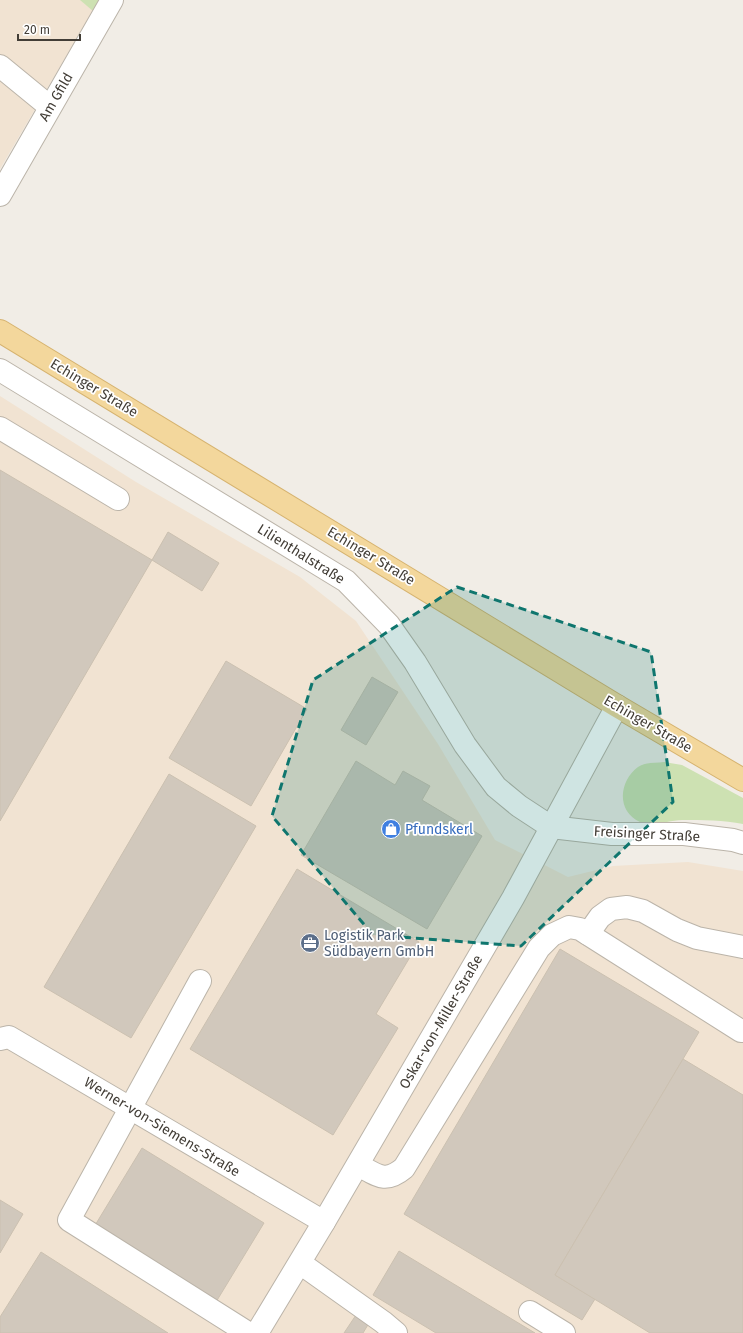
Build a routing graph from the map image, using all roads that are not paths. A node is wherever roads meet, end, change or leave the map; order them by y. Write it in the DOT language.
graph roads {
  1 [pos="112,0"];
  2 [pos="0,66"];
  3 [pos="50,107"];
  4 [pos="0,195"];
  5 [pos="0,331"];
  6 [pos="0,370"];
  7 [pos="0,428"];
  8 [pos="118,499"];
  9 [pos="617,706"];
  10 [pos="743,780"];
  11 [pos="551,827"];
  12 [pos="743,843"];
  13 [pos="588,934"];
  14 [pos="743,946"];
  15 [pos="200,981"];
  16 [pos="743,1030"];
  17 [pos="0,1039"];
  18 [pos="130,1108"];
  19 [pos="358,1165"];
  20 [pos="324,1222"];
  21 [pos="300,1263"];
  22 [pos="530,1312"];
  23 [pos="248,1333"];
  24 [pos="257,1333"];
  25 [pos="396,1333"];
  26 [pos="564,1333"];
  1 -- 3 [label="street, Am Gfild"];
  2 -- 3 [label="street"];
  3 -- 4 [label="street, Am Gfild"];
  5 -- 9 [label="main road, Echinger Straße"];
  6 -- 11 [label="street, Lilienthalstraße"];
  7 -- 8 [label="street"];
  9 -- 10 [label="main road, Echinger Straße"];
  9 -- 11 [label="street, Oskar-von-Miller-Straße"];
  11 -- 12 [label="street, Freisinger Straße"];
  11 -- 19 [label="street, Oskar-von-Miller-Straße"];
  13 -- 14 [label="street"];
  13 -- 16 [label="street"];
  13 -- 19 [label="street"];
  15 -- 18 [label="street"];
  17 -- 18 [label="street, Werner-von-Siemens-Straße"];
  18 -- 20 [label="street, Werner-von-Siemens-Straße"];
  18 -- 23 [label="street"];
  19 -- 20 [label="street, Oskar-von-Miller-Straße"];
  20 -- 21 [label="street, Oskar-von-Miller-Straße"];
  21 -- 24 [label="street, Oskar-von-Miller-Straße"];
  21 -- 25 [label="street"];
  22 -- 26 [label="street"];
}
